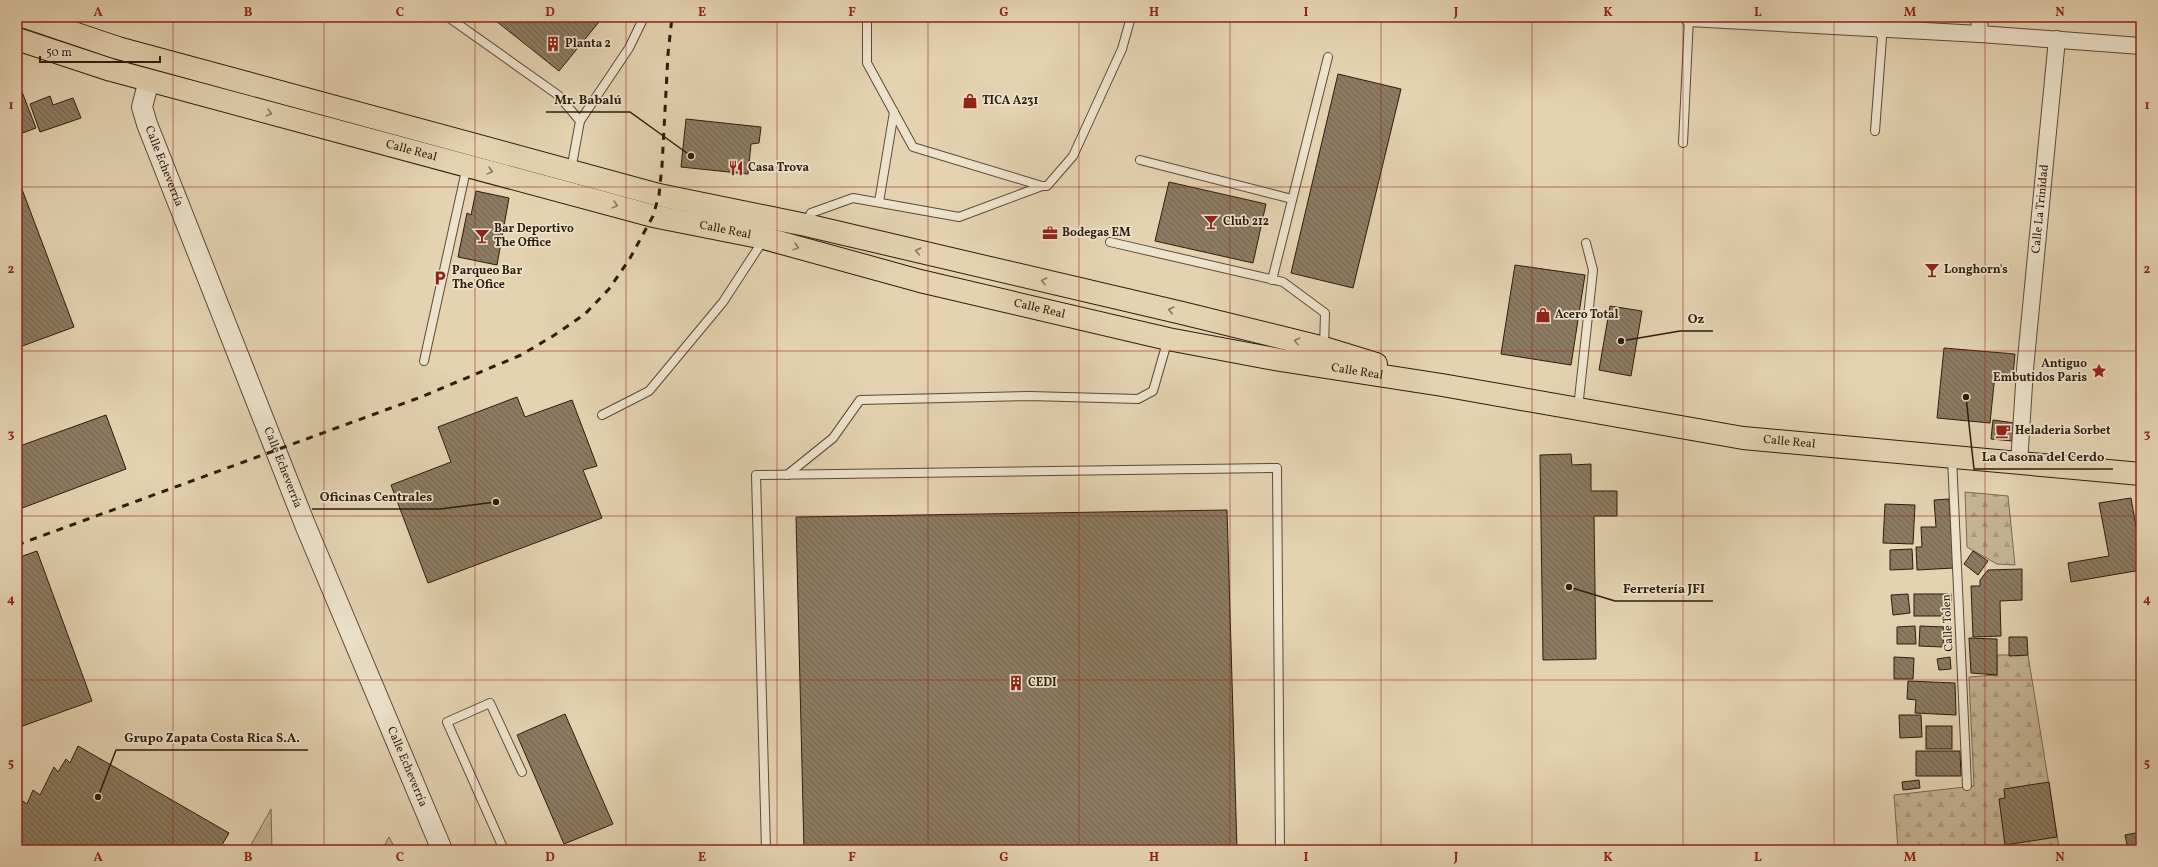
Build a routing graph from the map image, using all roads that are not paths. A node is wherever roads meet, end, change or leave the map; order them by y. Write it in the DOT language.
graph roads {
  1 [pos="26,17"];
  2 [pos="448,17"];
  3 [pos="644,17"];
  4 [pos="868,17"];
  5 [pos="1131,17"];
  6 [pos="1979,17"];
  7 [pos="1689,18"];
  8 [pos="1878,23"];
  9 [pos="1980,34"];
  10 [pos="17,39"];
  11 [pos="2057,39"];
  12 [pos="2141,46"];
  13 [pos="118,48"];
  14 [pos="1328,57"];
  15 [pos="149,80"];
  16 [pos="894,112"];
  17 [pos="580,121"];
  18 [pos="1875,131"];
  19 [pos="1683,143"];
  20 [pos="471,154"];
  21 [pos="1140,160"];
  22 [pos="571,170"];
  23 [pos="1042,186"];
  24 [pos="1292,199"];
  25 [pos="879,202"];
  26 [pos="806,226"];
  27 [pos="764,238"];
  28 [pos="1110,242"];
  29 [pos="1586,243"];
  30 [pos="1272,280"];
  31 [pos="1115,297"];
  32 [pos="1245,328"];
  33 [pos="1168,339"];
  34 [pos="1324,348"];
  35 [pos="424,361"];
  36 [pos="1442,385"];
  37 [pos="1578,410"];
  38 [pos="602,415"];
  39 [pos="1952,458"];
  40 [pos="2019,464"];
  41 [pos="2141,474"];
  42 [pos="787,475"];
  43 [pos="522,772"];
  44 [pos="1967,786"];
  45 [pos="442,850"];
  46 [pos="504,850"];
  47 [pos="766,850"];
  48 [pos="1280,850"];
  1 -- 13 [label="main road, Calle Real"];
  2 -- 17 [label="lane"];
  3 -- 17 [label="lane"];
  4 -- 16 [label="lane"];
  5 -- 23 [label="lane"];
  6 -- 9 [label="street"];
  7 -- 8 [label="street"];
  7 -- 19 [label="lane"];
  8 -- 9 [label="street"];
  8 -- 18 [label="lane"];
  9 -- 11 [label="street"];
  10 -- 15 [label="main road"];
  11 -- 12 [label="street"];
  11 -- 40 [label="street, Calle La Trinidad"];
  13 -- 15 [label="main road"];
  13 -- 20 [label="main road, Calle Real"];
  14 -- 24 [label="lane"];
  15 -- 20 [label="main road"];
  15 -- 45 [label="street, Calle Echeverría"];
  16 -- 23 [label="lane"];
  16 -- 25 [label="lane"];
  17 -- 22 [label="lane"];
  20 -- 22 [label="main road, Calle Real"];
  20 -- 27 [label="main road, Calle Real, one-way"];
  20 -- 35 [label="lane"];
  21 -- 24 [label="lane"];
  22 -- 26 [label="main road, Calle Real"];
  23 -- 25 [label="lane"];
  24 -- 30 [label="lane"];
  25 -- 26 [label="lane"];
  31 -- 26 [label="main road, Calle Real, one-way"];
  27 -- 33 [label="main road, Calle Real, one-way"];
  27 -- 38 [label="lane"];
  28 -- 30 [label="lane"];
  29 -- 37 [label="lane"];
  30 -- 34 [label="lane"];
  32 -- 31 [label="main road, Calle Real, one-way"];
  31 -- 33 [label="main road"];
  32 -- 33 [label="main road"];
  34 -- 32 [label="main road, Calle Real, one-way"];
  33 -- 36 [label="main road, Calle Real"];
  33 -- 42 [label="lane"];
  34 -- 36 [label="main road, Calle Real"];
  36 -- 37 [label="main road, Calle Real"];
  37 -- 39 [label="main road, Calle Real"];
  39 -- 40 [label="main road, Calle Real"];
  39 -- 44 [label="lane, Calle Tolen"];
  40 -- 41 [label="main road, Calle Real"];
  42 -- 47 [label="lane"];
  42 -- 48 [label="lane"];
  43 -- 46 [label="lane"];
}
